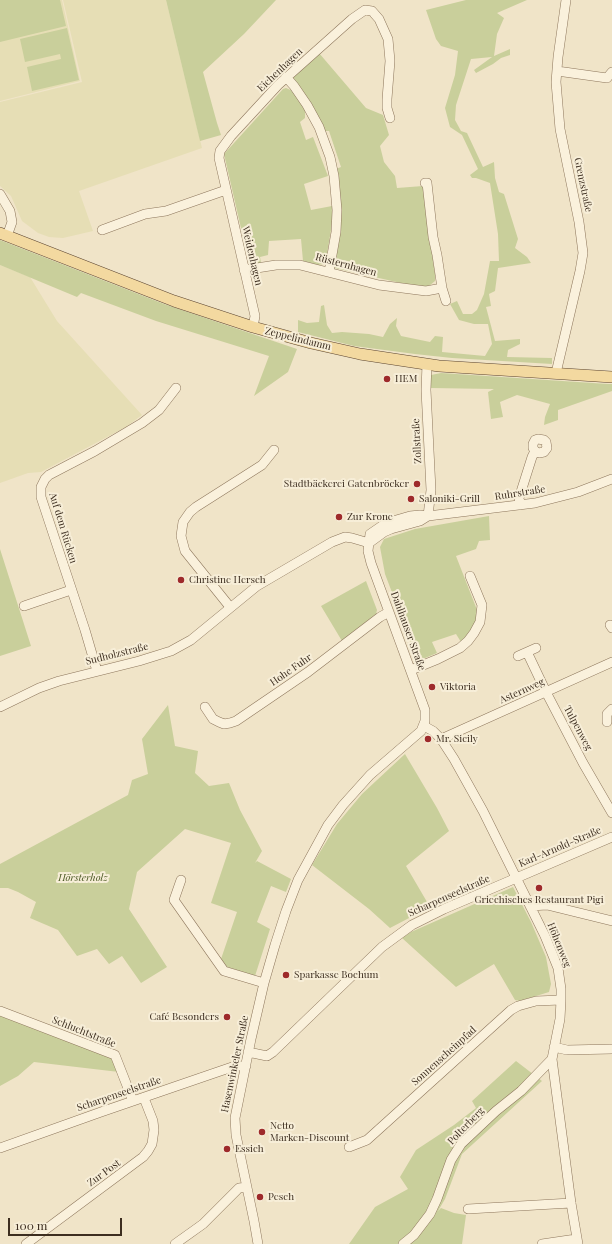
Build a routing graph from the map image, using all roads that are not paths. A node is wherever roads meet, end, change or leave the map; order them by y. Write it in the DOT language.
graph roads {
  1 [pos="566,0"];
  2 [pos="557,71"];
  3 [pos="612,72"];
  4 [pos="286,78"];
  5 [pos="390,118"];
  6 [pos="219,153"];
  7 [pos="425,183"];
  8 [pos="226,190"];
  9 [pos="0,194"];
  10 [pos="102,230"];
  11 [pos="4,235"];
  12 [pos="244,270"];
  13 [pos="329,272"];
  14 [pos="442,288"];
  15 [pos="446,301"];
  16 [pos="253,327"];
  17 [pos="427,364"];
  18 [pos="556,374"];
  19 [pos="612,377"];
  20 [pos="176,388"];
  21 [pos="274,450"];
  22 [pos="535,452"];
  23 [pos="612,479"];
  24 [pos="520,505"];
  25 [pos="428,516"];
  26 [pos="369,543"];
  27 [pos="470,576"];
  28 [pos="71,590"];
  29 [pos="24,606"];
  30 [pos="230,607"];
  31 [pos="389,612"];
  32 [pos="518,656"];
  33 [pos="612,662"];
  34 [pos="410,670"];
  35 [pos="97,671"];
  36 [pos="546,692"];
  37 [pos="0,707"];
  38 [pos="205,707"];
  39 [pos="612,709"];
  40 [pos="607,722"];
  41 [pos="424,726"];
  42 [pos="441,739"];
  43 [pos="612,813"];
  44 [pos="612,837"];
  45 [pos="516,878"];
  46 [pos="181,880"];
  47 [pos="530,906"];
  48 [pos="612,921"];
  49 [pos="264,983"];
  50 [pos="561,1000"];
  51 [pos="0,1010"];
  52 [pos="554,1047"];
  53 [pos="612,1049"];
  54 [pos="248,1052"];
  55 [pos="552,1059"];
  56 [pos="246,1066"];
  57 [pos="144,1098"];
  58 [pos="133,1101"];
  59 [pos="349,1147"];
  60 [pos="0,1148"];
  61 [pos="247,1187"];
  62 [pos="571,1203"];
  63 [pos="468,1209"];
  64 [pos="577,1241"];
  65 [pos="26,1244"];
  66 [pos="175,1244"];
  67 [pos="258,1244"];
  68 [pos="403,1244"];
  69 [pos="542,1244"];
  1 -- 2 [label="street, Grenzstraße"];
  2 -- 3 [label="street"];
  2 -- 18 [label="street, Grenzstraße"];
  4 -- 5 [label="street, Eichenhagen"];
  4 -- 6 [label="street, Eichenhagen"];
  4 -- 13 [label="street"];
  6 -- 8 [label="street, Weidenhagen"];
  7 -- 14 [label="street"];
  8 -- 10 [label="street"];
  8 -- 12 [label="street, Weidenhagen"];
  9 -- 11 [label="street"];
  11 -- 16 [label="main road, Zeppelindamm"];
  12 -- 13 [label="street, Rüsternhagen"];
  12 -- 16 [label="street, Weidenhagen"];
  13 -- 14 [label="street, Rüsternhagen"];
  14 -- 15 [label="street"];
  16 -- 17 [label="main road, Zeppelindamm"];
  17 -- 18 [label="main road, Zeppelindamm"];
  17 -- 25 [label="street, Zollstraße"];
  18 -- 19 [label="main road, Zeppelindamm"];
  20 -- 28 [label="street, Auf dem Rücken"];
  21 -- 30 [label="street"];
  22 -- 24 [label="street"];
  23 -- 24 [label="street, Ruhrstraße"];
  24 -- 25 [label="street, Ruhrstraße"];
  25 -- 26 [label="street, Ruhrstraße"];
  26 -- 30 [label="street, Sudholzstraße"];
  26 -- 31 [label="street, Dahlhauser Straße"];
  27 -- 34 [label="street"];
  28 -- 29 [label="street"];
  28 -- 35 [label="street, Auf dem Rücken"];
  30 -- 35 [label="street, Sudholzstraße"];
  31 -- 34 [label="street, Dahlhauser Straße"];
  31 -- 38 [label="street, Hohe Fuhr"];
  32 -- 36 [label="street, Tulpenweg"];
  33 -- 36 [label="street, Asternweg"];
  34 -- 41 [label="street, Dahlhauser Straße"];
  35 -- 37 [label="street, Sudholzstraße"];
  36 -- 42 [label="street, Asternweg"];
  36 -- 43 [label="street, Tulpenweg"];
  39 -- 40 [label="street"];
  41 -- 42 [label="street, Höhenweg"];
  41 -- 49 [label="street, Hasenwinkeler Straße"];
  42 -- 45 [label="street, Höhenweg"];
  44 -- 45 [label="street, Karl-Arnold-Straße"];
  45 -- 47 [label="street, Höhenweg"];
  45 -- 54 [label="street, Scharpenseelstraße"];
  46 -- 49 [label="street"];
  47 -- 48 [label="street"];
  47 -- 50 [label="street, Höhenweg"];
  49 -- 54 [label="street, Hasenwinkeler Straße"];
  50 -- 52 [label="street, Höhenweg"];
  50 -- 59 [label="street, Sonnenscheinpfad"];
  51 -- 58 [label="street, Schluchtstraße"];
  52 -- 53 [label="street"];
  52 -- 55 [label="street, Höhenweg"];
  54 -- 56 [label="street, Hasenwinkeler Straße"];
  55 -- 62 [label="street, Höhenweg"];
  55 -- 68 [label="street, Polterberg"];
  56 -- 57 [label="street, Scharpenseelstraße"];
  56 -- 61 [label="street, Hasenwinkeler Straße"];
  57 -- 58 [label="street, Scharpenseelstraße"];
  57 -- 65 [label="street, Zur Post"];
  58 -- 60 [label="street, Scharpenseelstraße"];
  61 -- 66 [label="street"];
  61 -- 67 [label="street, Hasenwinkeler Straße"];
  62 -- 63 [label="street"];
  62 -- 64 [label="street, Höhenweg"];
  64 -- 69 [label="street, Höhenweg"];
}
